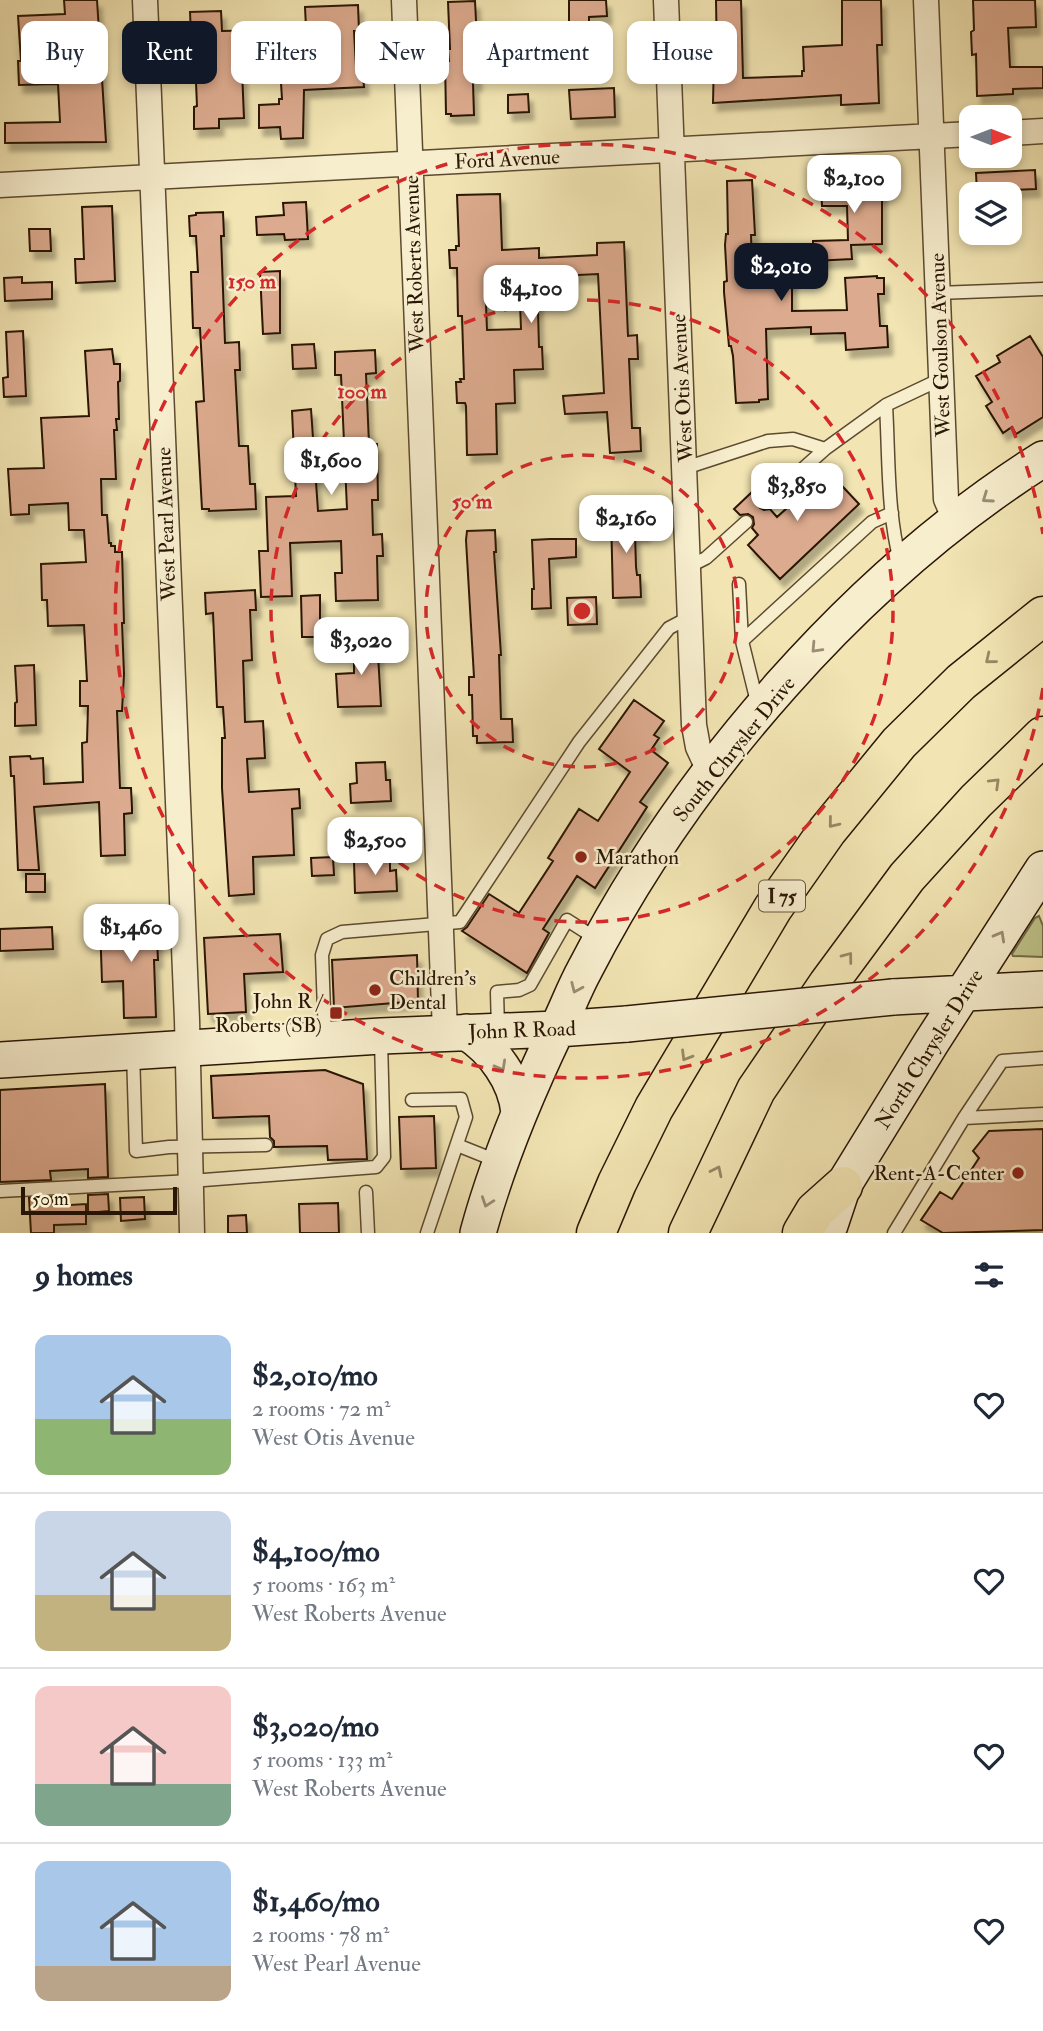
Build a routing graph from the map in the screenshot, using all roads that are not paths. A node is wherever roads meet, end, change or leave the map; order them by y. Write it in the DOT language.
graph roads {
  1 [pos="145,0"];
  2 [pos="404,0"];
  3 [pos="666,0"];
  4 [pos="926,0"];
  5 [pos="1043,131"];
  6 [pos="1022,132"];
  7 [pos="959,135"];
  8 [pos="931,136"];
  9 [pos="671,150"];
  10 [pos="410,164"];
  11 [pos="152,177"];
  12 [pos="0,185"];
  13 [pos="1043,289"];
  14 [pos="937,293"];
  15 [pos="941,379"];
  16 [pos="886,405"];
  17 [pos="825,449"];
  18 [pos="1043,459"];
  19 [pos="685,468"];
  20 [pos="766,502"];
  21 [pos="892,513"];
  22 [pos="956,520"];
  23 [pos="746,522"];
  24 [pos="901,566"];
  25 [pos="688,567"];
  26 [pos="739,584"];
  27 [pos="1043,616"];
  28 [pos="690,617"];
  29 [pos="742,641"];
  30 [pos="760,713"];
  31 [pos="1043,736"];
  32 [pos="710,773"];
  33 [pos="1042,876"];
  34 [pos="440,924"];
  35 [pos="600,941"];
  36 [pos="1043,989"];
  37 [pos="964,993"];
  38 [pos="557,1029"];
  39 [pos="470,1032"];
  40 [pos="381,1036"];
  41 [pos="325,1040"];
  42 [pos="188,1048"];
  43 [pos="132,1052"];
  44 [pos="1043,1059"];
  45 [pos="0,1060"];
  46 [pos="412,1100"];
  47 [pos="519,1113"];
  48 [pos="1043,1114"];
  49 [pos="964,1118"];
  50 [pos="266,1145"];
  51 [pos="457,1145"];
  52 [pos="190,1147"];
  53 [pos="501,1162"];
  54 [pos="191,1181"];
  55 [pos="843,1186"];
  56 [pos="0,1191"];
  57 [pos="366,1192"];
  58 [pos="825,1231"];
  59 [pos="192,1233"];
  60 [pos="368,1233"];
  61 [pos="427,1233"];
  62 [pos="478,1233"];
  63 [pos="596,1233"];
  64 [pos="688,1233"];
  65 [pos="894,1233"];
  1 -- 11 [label="street, West Pearl Avenue"];
  2 -- 10 [label="street, West Roberts Avenue"];
  3 -- 9 [label="street, West Otis Avenue"];
  4 -- 8 [label="street, West Goulson Avenue"];
  5 -- 6 [label="street"];
  7 -- 8 [label="street, Ford Avenue"];
  8 -- 9 [label="street, Ford Avenue"];
  8 -- 14 [label="street, West Goulson Avenue"];
  9 -- 10 [label="street, Ford Avenue"];
  9 -- 19 [label="street, West Otis Avenue"];
  10 -- 11 [label="street, Ford Avenue"];
  10 -- 34 [label="street, West Roberts Avenue"];
  11 -- 12 [label="street, Ford Avenue"];
  11 -- 42 [label="street, West Pearl Avenue"];
  13 -- 14 [label="lane"];
  14 -- 15 [label="street, West Goulson Avenue"];
  15 -- 16 [label="lane"];
  15 -- 22 [label="street, West Goulson Avenue"];
  16 -- 17 [label="lane"];
  16 -- 21 [label="lane"];
  17 -- 19 [label="lane"];
  17 -- 20 [label="lane"];
  18 -- 22 [label="main road, South Chrysler Drive, one-way"];
  19 -- 25 [label="street, West Otis Avenue"];
  21 -- 24 [label="lane"];
  21 -- 29 [label="lane"];
  22 -- 24 [label="main road, South Chrysler Drive"];
  23 -- 25 [label="lane"];
  24 -- 30 [label="main road, South Chrysler Drive, one-way"];
  25 -- 28 [label="street, West Otis Avenue"];
  26 -- 29 [label="lane"];
  27 -- 63 [label="highway, I 75, one-way"];
  28 -- 32 [label="street, West Otis Avenue"];
  28 -- 34 [label="lane"];
  29 -- 30 [label="lane"];
  30 -- 32 [label="main road, South Chrysler Drive"];
  64 -- 31 [label="highway, one-way"];
  32 -- 35 [label="main road, South Chrysler Drive"];
  37 -- 33 [label="main road, North Chrysler Drive, one-way"];
  34 -- 39 [label="street, West Roberts Avenue"];
  34 -- 41 [label="lane"];
  35 -- 38 [label="main road, South Chrysler Drive, one-way"];
  35 -- 39 [label="lane"];
  36 -- 37 [label="main road, John R Road"];
  37 -- 38 [label="main road, John R Road, bridge"];
  37 -- 55 [label="main road, North Chrysler Drive"];
  38 -- 39 [label="main road, John R Road"];
  38 -- 47 [label="main road, South Chrysler Drive"];
  39 -- 40 [label="main road, John R Road"];
  39 -- 47 [label="main road, one-way"];
  40 -- 41 [label="main road, John R Road"];
  40 -- 54 [label="lane"];
  41 -- 42 [label="main road, John R Road"];
  42 -- 43 [label="main road, John R Road"];
  42 -- 52 [label="street, West Pearl Avenue"];
  43 -- 45 [label="main road, John R Road"];
  43 -- 52 [label="lane"];
  44 -- 49 [label="lane"];
  46 -- 51 [label="lane"];
  47 -- 53 [label="main road, South Chrysler Drive"];
  48 -- 49 [label="lane"];
  49 -- 65 [label="lane"];
  50 -- 52 [label="lane"];
  51 -- 53 [label="lane"];
  51 -- 61 [label="lane"];
  52 -- 54 [label="street, West Pearl Avenue"];
  53 -- 62 [label="main road, South Chrysler Drive, one-way"];
  54 -- 56 [label="lane"];
  54 -- 59 [label="street, West Pearl Avenue"];
  55 -- 58 [label="highway"];
  57 -- 60 [label="lane"];
}
